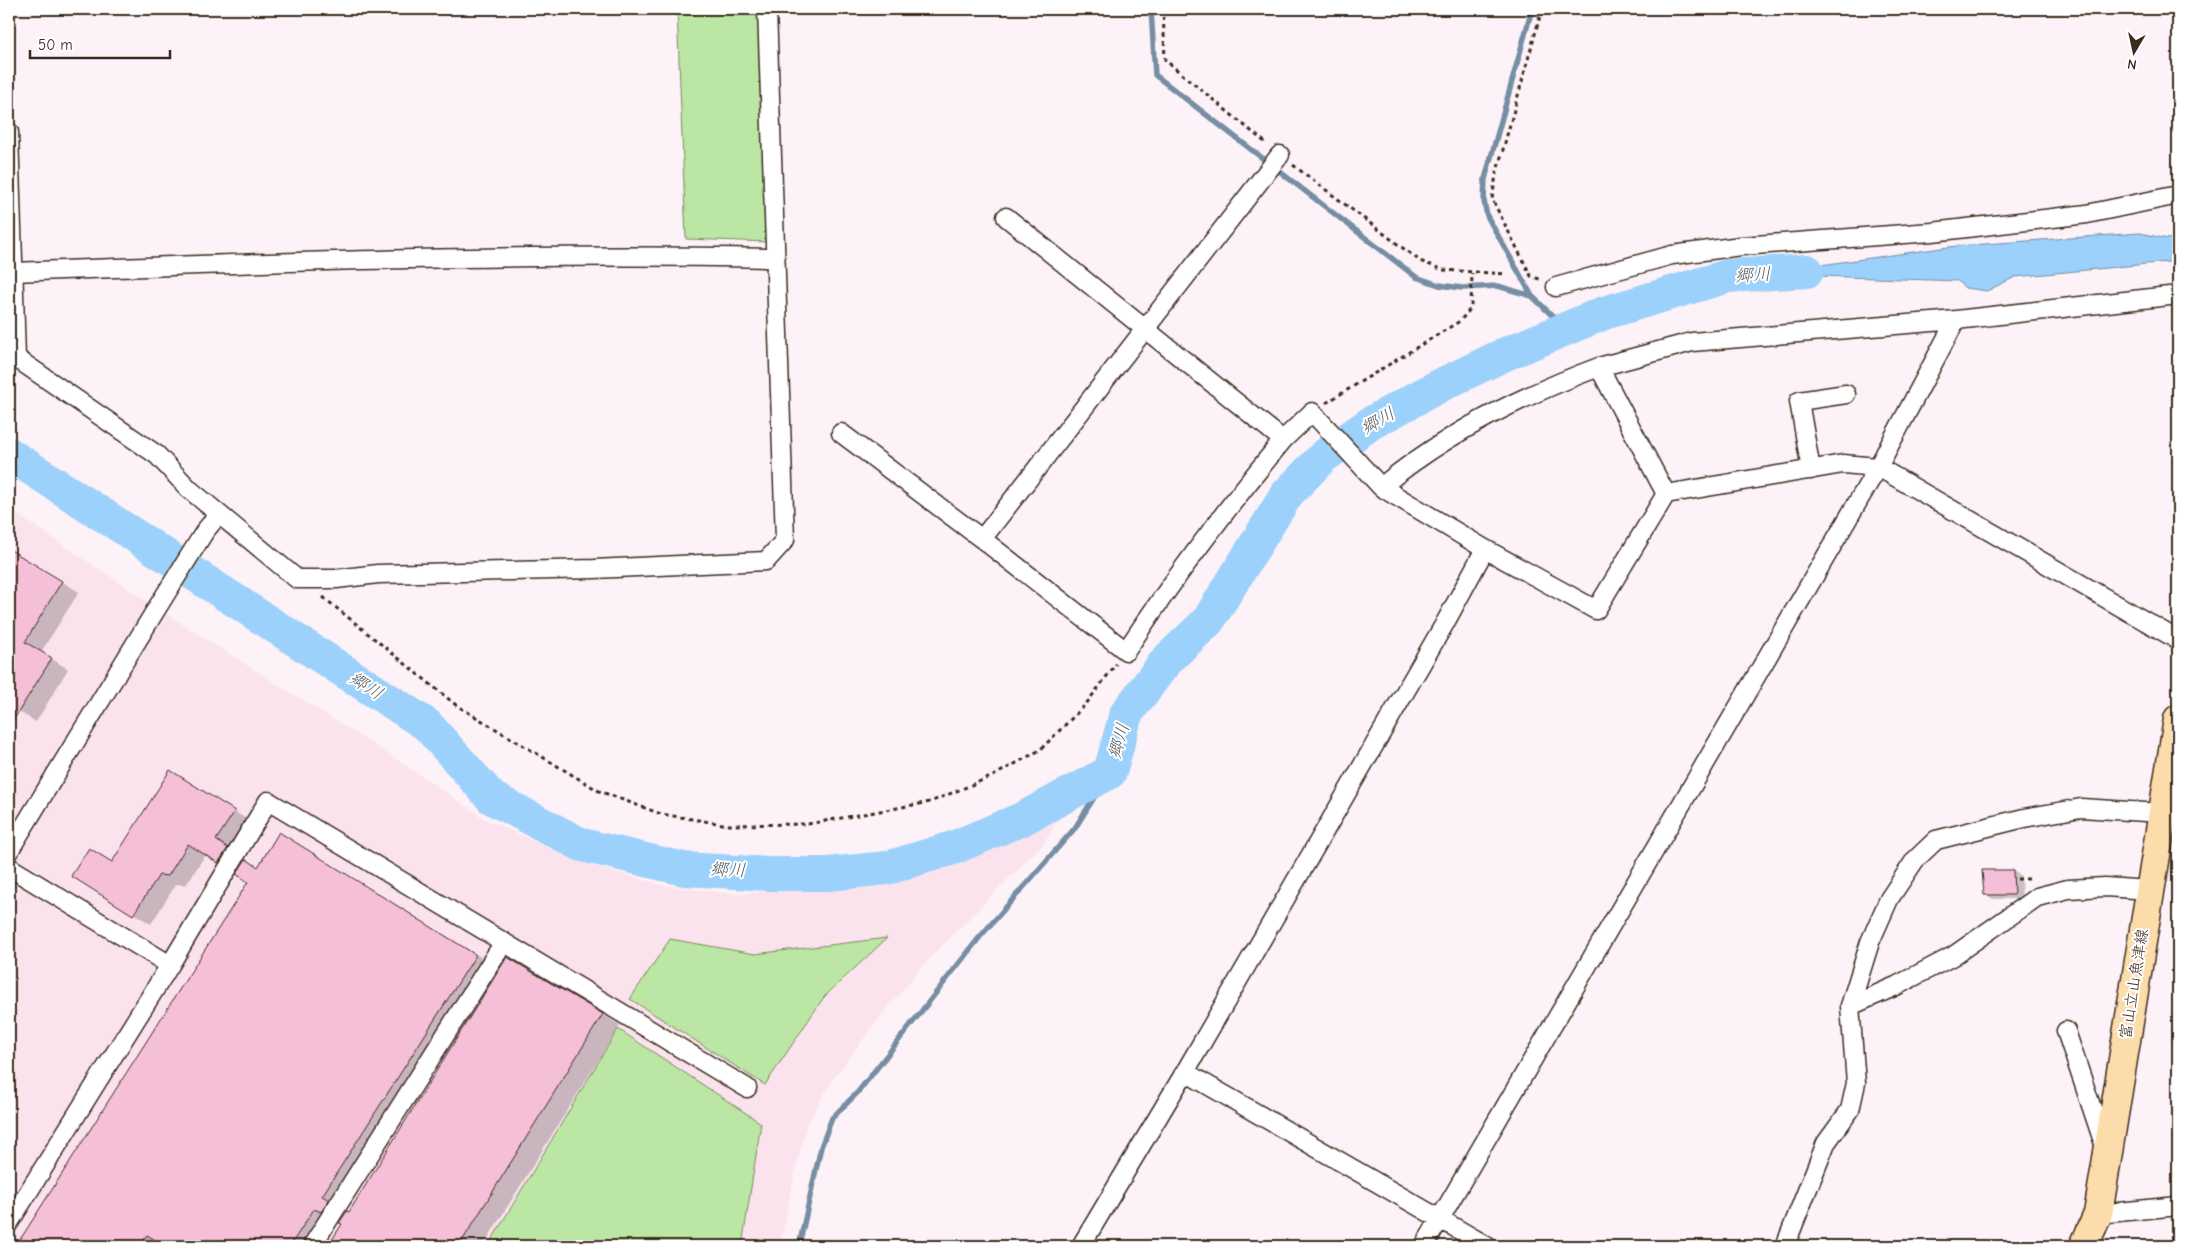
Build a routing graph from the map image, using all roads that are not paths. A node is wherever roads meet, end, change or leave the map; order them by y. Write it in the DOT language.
graph roads {
  1 [pos="767,9"];
  2 [pos="9,132"];
  3 [pos="1280,155"];
  4 [pos="2178,195"];
  5 [pos="1006,217"];
  6 [pos="774,258"];
  7 [pos="15,272"];
  8 [pos="1556,286"];
  9 [pos="2178,295"];
  10 [pos="1956,320"];
  11 [pos="1144,330"];
  12 [pos="1599,367"];
  13 [pos="1846,394"];
  14 [pos="841,433"];
  15 [pos="1283,440"];
  16 [pos="1878,467"];
  17 [pos="1811,470"];
  18 [pos="1381,487"];
  19 [pos="1666,494"];
  20 [pos="219,514"];
  21 [pos="982,539"];
  22 [pos="1485,549"];
  23 [pos="2178,640"];
  24 [pos="2178,719"];
  25 [pos="2173,784"];
  26 [pos="2162,813"];
  27 [pos="9,850"];
  28 [pos="9,867"];
  29 [pos="2149,890"];
  30 [pos="504,942"];
  31 [pos="170,965"];
  32 [pos="1850,1006"];
  33 [pos="2066,1031"];
  34 [pos="1185,1072"];
  35 [pos="747,1088"];
  36 [pos="2108,1155"];
  37 [pos="2178,1206"];
  38 [pos="2098,1214"];
  39 [pos="1439,1219"];
  40 [pos="9,1223"];
  41 [pos="312,1246"];
  42 [pos="1081,1246"];
  43 [pos="1424,1246"];
  44 [pos="1487,1246"];
  45 [pos="1785,1246"];
  46 [pos="2084,1246"];
  1 -- 6 [label="street"];
  2 -- 7 [label="street"];
  3 -- 11 [label="street"];
  4 -- 8 [label="street"];
  5 -- 11 [label="street"];
  6 -- 7 [label="street"];
  6 -- 20 [label="street"];
  7 -- 20 [label="street"];
  9 -- 10 [label="street"];
  10 -- 12 [label="street"];
  10 -- 16 [label="street"];
  11 -- 15 [label="street"];
  11 -- 21 [label="street"];
  12 -- 18 [label="street"];
  12 -- 19 [label="street"];
  13 -- 17 [label="street"];
  14 -- 21 [label="street"];
  15 -- 18 [label="street"];
  15 -- 21 [label="street"];
  16 -- 17 [label="street"];
  16 -- 23 [label="street"];
  16 -- 39 [label="street"];
  17 -- 19 [label="street"];
  18 -- 22 [label="street"];
  19 -- 22 [label="street"];
  20 -- 27 [label="street"];
  22 -- 34 [label="street"];
  24 -- 25 [label="main road, 富山立山魚津線"];
  25 -- 26 [label="main road, 富山立山魚津線"];
  26 -- 29 [label="main road, 富山立山魚津線"];
  26 -- 32 [label="street"];
  28 -- 31 [label="street"];
  29 -- 32 [label="street"];
  29 -- 36 [label="main road, 富山立山魚津線"];
  30 -- 31 [label="street"];
  30 -- 35 [label="street"];
  30 -- 41 [label="street"];
  31 -- 40 [label="street"];
  32 -- 45 [label="street"];
  33 -- 36 [label="street"];
  34 -- 39 [label="street"];
  34 -- 42 [label="street"];
  36 -- 38 [label="main road, 富山立山魚津線"];
  37 -- 38 [label="street"];
  38 -- 46 [label="main road, 富山立山魚津線"];
  39 -- 43 [label="street"];
  39 -- 44 [label="street"];
}
